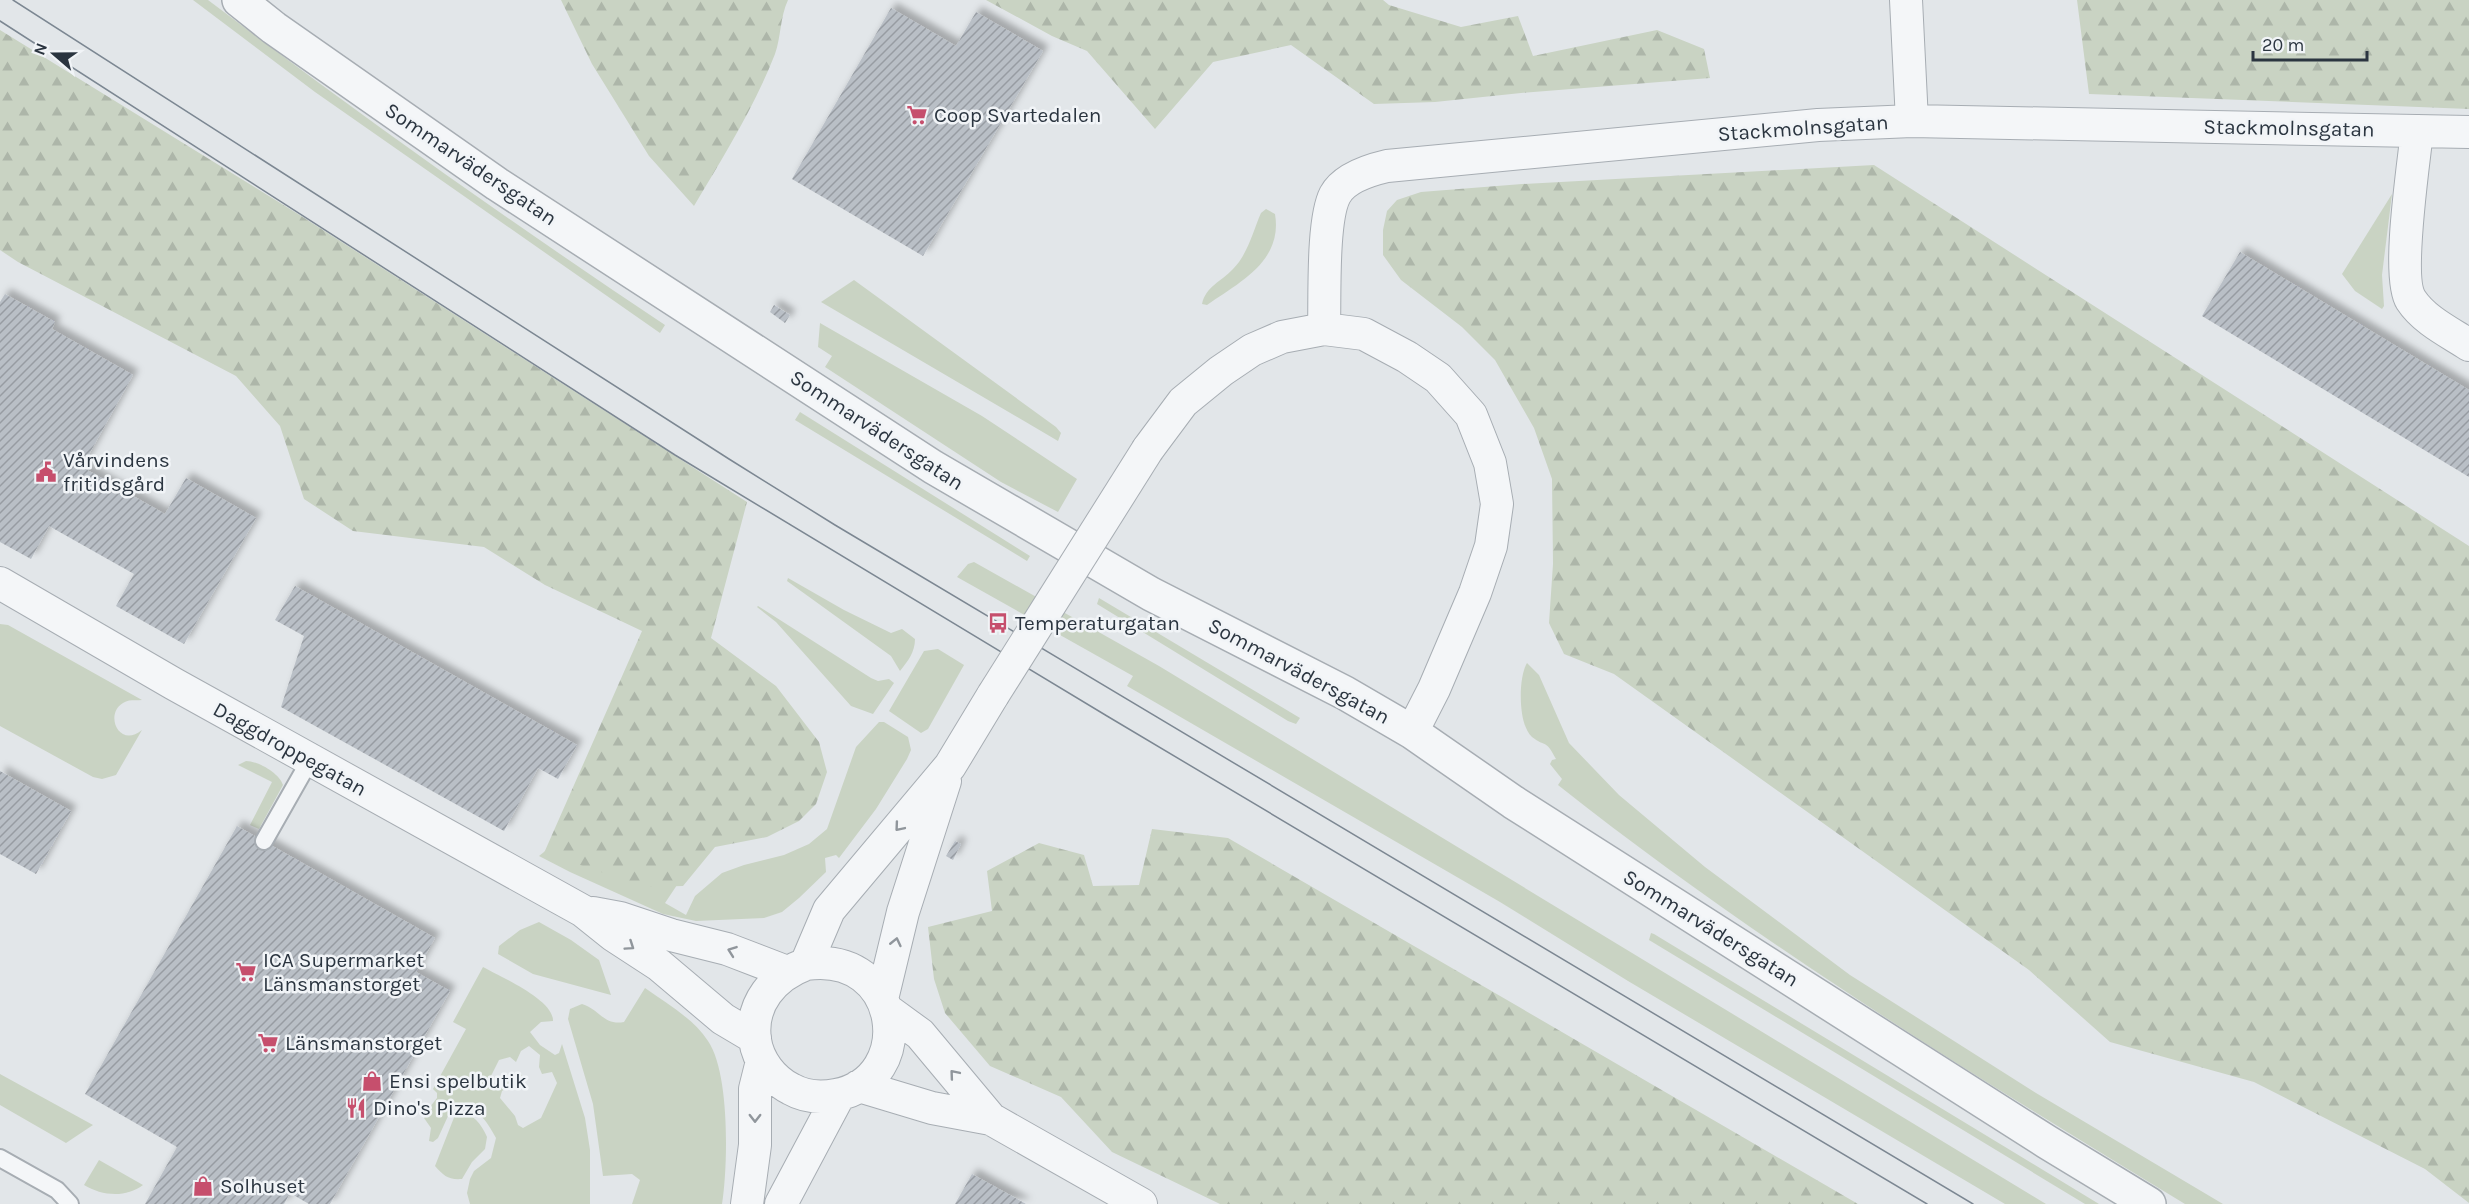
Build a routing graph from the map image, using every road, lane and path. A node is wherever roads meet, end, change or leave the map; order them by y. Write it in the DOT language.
graph roads {
  1 [pos="239,0"];
  2 [pos="1906,0"];
  3 [pos="1912,121"];
  4 [pos="2417,131"];
  5 [pos="2469,132"];
  6 [pos="1324,329"];
  7 [pos="2469,345"];
  8 [pos="0,583"];
  9 [pos="1412,732"];
  10 [pos="310,760"];
  11 [pos="950,766"];
  12 [pos="264,841"];
  13 [pos="583,911"];
  14 [pos="796,968"];
  15 [pos="885,1005"];
  16 [pos="759,1049"];
  17 [pos="849,1090"];
  18 [pos="991,1119"];
  19 [pos="0,1158"];
  20 [pos="70,1204"];
  21 [pos="747,1204"];
  22 [pos="781,1204"];
  23 [pos="1141,1204"];
  24 [pos="2149,1204"];
  1 -- 9 [label="street, Sommarvädersgatan"];
  2 -- 3 [label="street"];
  3 -- 4 [label="street, Stackmolnsgatan"];
  3 -- 6 [label="street, Stackmolnsgatan"];
  4 -- 5 [label="street, Stackmolnsgatan"];
  4 -- 7 [label="street"];
  6 -- 9 [label="street"];
  6 -- 11 [label="street, bridge"];
  8 -- 10 [label="street, Daggdroppegatan"];
  9 -- 24 [label="street, Sommarvädersgatan"];
  10 -- 12 [label="lane"];
  10 -- 13 [label="street, Daggdroppegatan"];
  11 -- 14 [label="street, one-way"];
  15 -- 11 [label="street, one-way"];
  14 -- 13 [label="street, Daggdroppegatan, one-way"];
  13 -- 16 [label="street, Daggdroppegatan, one-way"];
  14 -- 15 [label="street"];
  14 -- 16 [label="street"];
  15 -- 17 [label="street"];
  18 -- 15 [label="street, one-way"];
  16 -- 17 [label="street"];
  16 -- 21 [label="street, one-way"];
  17 -- 18 [label="street"];
  17 -- 22 [label="street"];
  18 -- 23 [label="street"];
  19 -- 20 [label="lane"];
}
